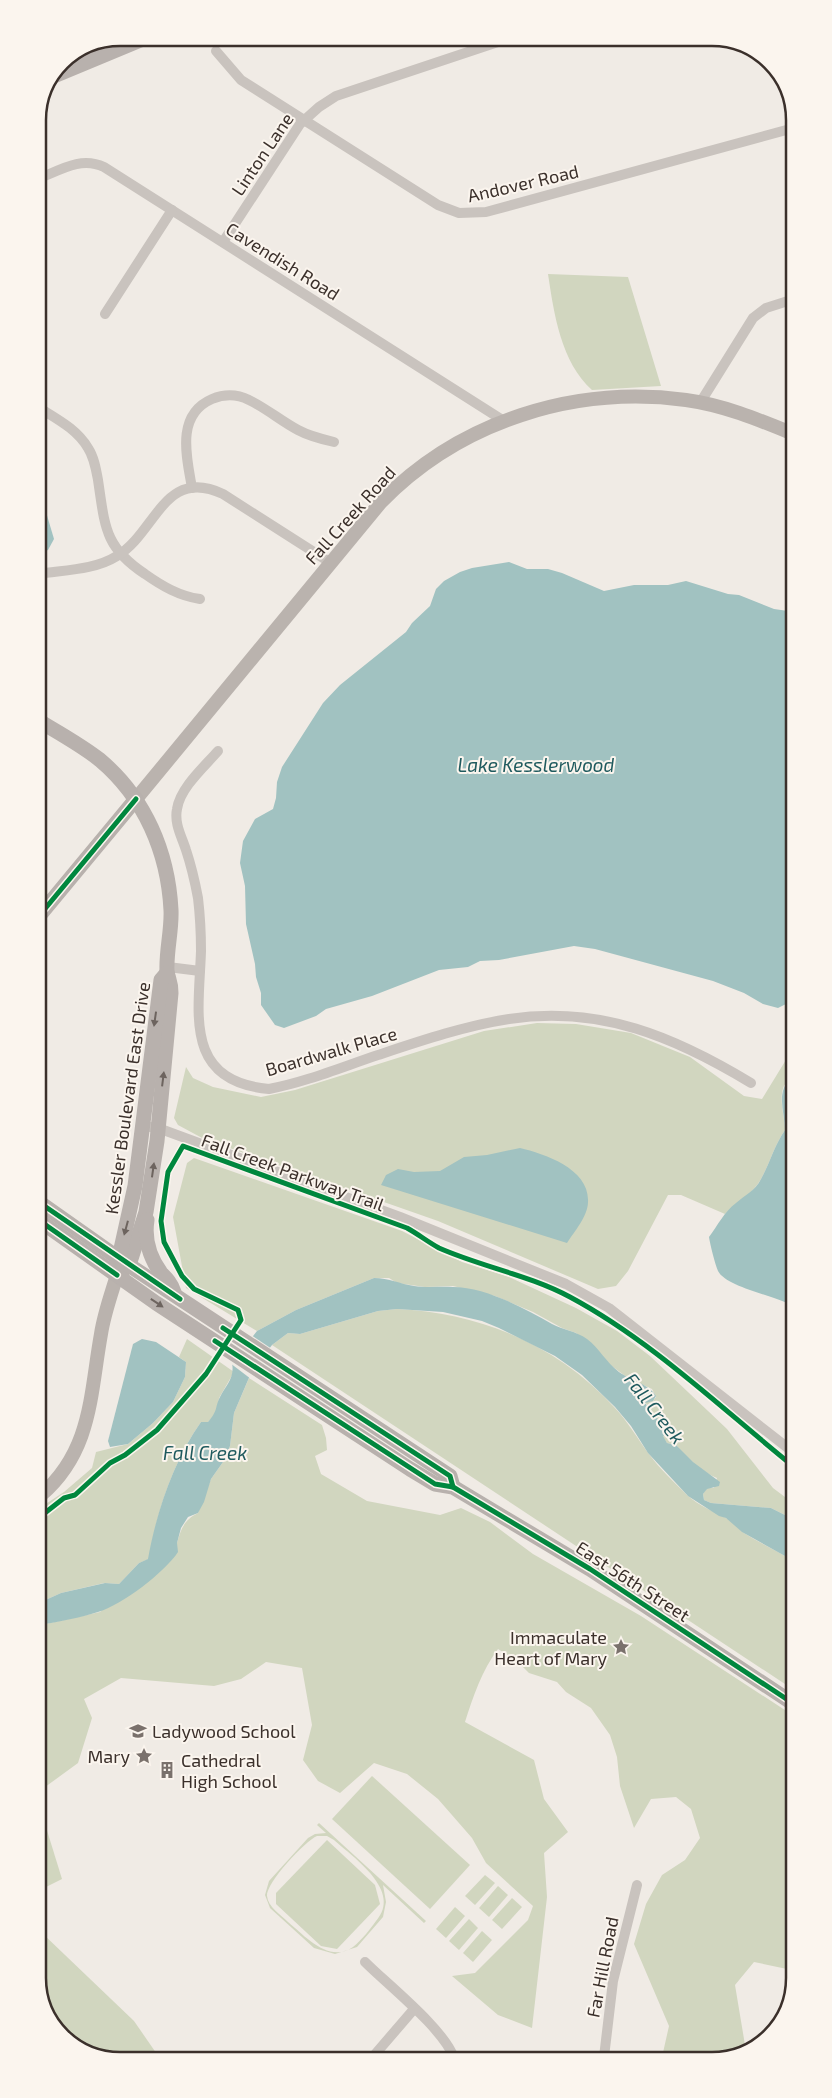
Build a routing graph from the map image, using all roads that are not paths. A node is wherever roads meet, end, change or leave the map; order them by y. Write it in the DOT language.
graph roads {
  1 [pos="126,46"];
  2 [pos="486,46"];
  3 [pos="216,52"];
  4 [pos="66,71"];
  5 [pos="305,119"];
  6 [pos="786,130"];
  7 [pos="46,176"];
  8 [pos="172,210"];
  9 [pos="223,242"];
  10 [pos="786,302"];
  11 [pos="105,314"];
  12 [pos="700,402"];
  13 [pos="46,412"];
  14 [pos="504,421"];
  15 [pos="786,431"];
  16 [pos="334,442"];
  17 [pos="192,488"];
  18 [pos="120,555"];
  19 [pos="331,563"];
  20 [pos="46,573"];
  21 [pos="200,598"];
  22 [pos="46,726"];
  23 [pos="218,751"];
  24 [pos="136,799"];
  25 [pos="46,908"];
  26 [pos="167,970"];
  27 [pos="200,971"];
  28 [pos="751,1083"];
  29 [pos="150,1127"];
  30 [pos="46,1207"];
  31 [pos="146,1212"];
  32 [pos="46,1225"];
  33 [pos="123,1262"];
  34 [pos="117,1276"];
  35 [pos="175,1296"];
  36 [pos="219,1334"];
  37 [pos="786,1447"];
  38 [pos="46,1490"];
  39 [pos="786,1699"];
  40 [pos="637,1885"];
  41 [pos="365,1962"];
  42 [pos="414,2009"];
  43 [pos="377,2052"];
  44 [pos="451,2052"];
  45 [pos="605,2052"];
  1 -- 4 [label="main road"];
  2 -- 5 [label="street, Linton Lane"];
  3 -- 5 [label="street, Andover Road"];
  5 -- 6 [label="street, Andover Road"];
  5 -- 9 [label="street, Linton Lane"];
  7 -- 8 [label="street, Cavendish Road"];
  8 -- 9 [label="street, Cavendish Road"];
  8 -- 11 [label="street"];
  9 -- 14 [label="street, Cavendish Road"];
  10 -- 12 [label="street"];
  12 -- 14 [label="main road, Fall Creek Road"];
  12 -- 15 [label="main road, Fall Creek Road"];
  13 -- 18 [label="street"];
  14 -- 19 [label="main road, Fall Creek Road"];
  16 -- 17 [label="street"];
  17 -- 18 [label="street"];
  17 -- 19 [label="street"];
  18 -- 20 [label="street"];
  18 -- 21 [label="street"];
  19 -- 24 [label="main road, Fall Creek Road"];
  22 -- 24 [label="main road, Kessler Boulevard East Drive"];
  23 -- 27 [label="street, Boardwalk Place"];
  24 -- 25 [label="main road"];
  24 -- 26 [label="main road, Kessler Boulevard East Drive"];
  26 -- 27 [label="street, Kessler Boulevard East Drive"];
  26 -- 29 [label="main road, Kessler Boulevard East Drive"];
  27 -- 28 [label="street, Boardwalk Place"];
  31 -- 29 [label="main road, Kessler Boulevard East Drive, one-way"];
  29 -- 33 [label="main road, Kessler Boulevard East Drive, one-way"];
  29 -- 37 [label="street"];
  30 -- 33 [label="main road, East 56th Street"];
  31 -- 33 [label="main road, Kessler Boulevard East Drive"];
  31 -- 35 [label="main road"];
  32 -- 34 [label="main road, East 56th Street"];
  33 -- 34 [label="main road, Kessler Boulevard East Drive"];
  33 -- 35 [label="main road, East 56th Street"];
  34 -- 36 [label="main road, East 56th Street, one-way"];
  34 -- 38 [label="main road"];
  35 -- 36 [label="main road, East 56th Street"];
  36 -- 39 [label="main road, East 56th Street"];
  40 -- 45 [label="street, Far Hill Road"];
  41 -- 42 [label="street"];
  42 -- 43 [label="street"];
  42 -- 44 [label="street"];
}
